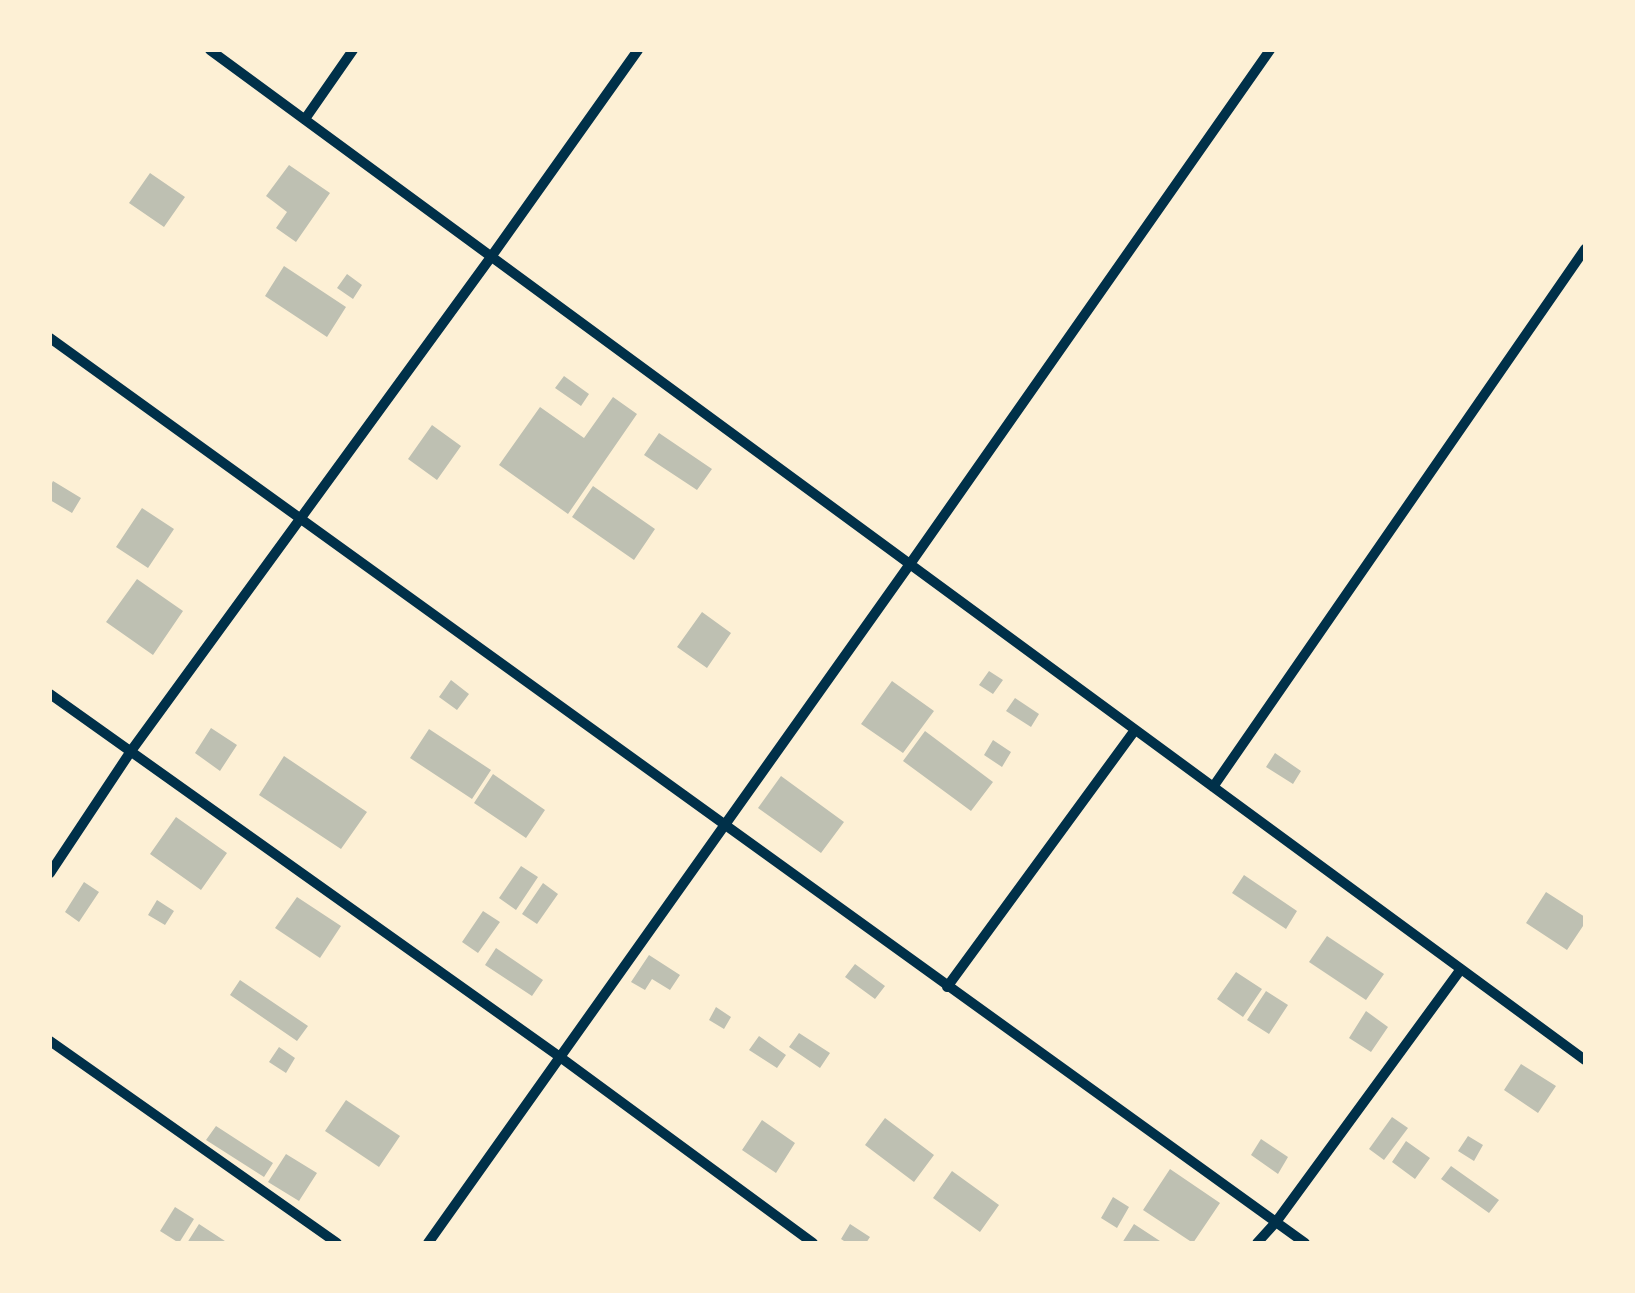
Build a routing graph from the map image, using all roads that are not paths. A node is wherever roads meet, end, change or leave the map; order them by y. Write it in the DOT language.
graph roads {
  1 [pos="210,50"];
  2 [pos="352,50"];
  3 [pos="638,50"];
  4 [pos="1270,50"];
  5 [pos="305,119"];
  6 [pos="1585,249"];
  7 [pos="491,256"];
  8 [pos="50,338"];
  9 [pos="300,519"];
  10 [pos="910,564"];
  11 [pos="50,694"];
  12 [pos="1135,730"];
  13 [pos="130,751"];
  14 [pos="1213,787"];
  15 [pos="724,826"];
  16 [pos="50,874"];
  17 [pos="1461,968"];
  18 [pos="947,987"];
  19 [pos="50,1041"];
  20 [pos="560,1057"];
  21 [pos="1585,1060"];
  22 [pos="1276,1222"];
  23 [pos="337,1243"];
  24 [pos="428,1243"];
  25 [pos="814,1243"];
  26 [pos="1257,1243"];
  27 [pos="1305,1243"];
  1 -- 5 [label="street"];
  2 -- 5 [label="street"];
  3 -- 7 [label="street"];
  4 -- 10 [label="street"];
  5 -- 7 [label="street"];
  6 -- 14 [label="street"];
  7 -- 9 [label="street"];
  7 -- 10 [label="street"];
  8 -- 9 [label="street"];
  9 -- 13 [label="street"];
  9 -- 15 [label="street"];
  10 -- 12 [label="street"];
  10 -- 15 [label="street"];
  11 -- 13 [label="street"];
  12 -- 14 [label="street"];
  12 -- 18 [label="street"];
  13 -- 16 [label="street"];
  13 -- 20 [label="street"];
  14 -- 17 [label="street"];
  15 -- 18 [label="street"];
  15 -- 20 [label="street"];
  17 -- 21 [label="street"];
  17 -- 22 [label="street"];
  18 -- 22 [label="street"];
  19 -- 23 [label="street"];
  20 -- 24 [label="street"];
  20 -- 25 [label="street"];
  22 -- 26 [label="street"];
  22 -- 27 [label="street"];
}
